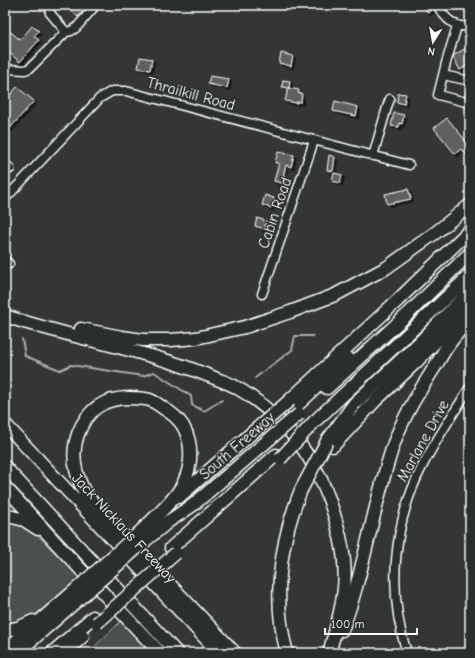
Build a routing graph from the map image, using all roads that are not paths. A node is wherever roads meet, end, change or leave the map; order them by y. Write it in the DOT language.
graph roads {
  1 [pos="49,5"];
  2 [pos="96,5"];
  3 [pos="437,5"];
  4 [pos="457,26"];
  5 [pos="470,26"];
  6 [pos="66,32"];
  7 [pos="5,69"];
  8 [pos="443,74"];
  9 [pos="470,81"];
  10 [pos="390,99"];
  11 [pos="470,103"];
  12 [pos="314,141"];
  13 [pos="373,156"];
  14 [pos="409,165"];
  15 [pos="5,199"];
  16 [pos="470,205"];
  17 [pos="470,230"];
  18 [pos="470,238"];
  19 [pos="470,253"];
  20 [pos="470,274"];
  21 [pos="470,291"];
  22 [pos="262,294"];
  23 [pos="470,306"];
  24 [pos="5,312"];
  25 [pos="5,316"];
  26 [pos="470,319"];
  27 [pos="470,386"];
  28 [pos="294,408"];
  29 [pos="5,424"];
  30 [pos="260,438"];
  31 [pos="330,443"];
  32 [pos="5,467"];
  33 [pos="5,487"];
  34 [pos="5,515"];
  35 [pos="143,536"];
  36 [pos="68,556"];
  37 [pos="76,595"];
  38 [pos="95,620"];
  39 [pos="5,630"];
  40 [pos="5,651"];
  41 [pos="160,652"];
  42 [pos="17,653"];
  43 [pos="52,653"];
  44 [pos="68,653"];
  45 [pos="177,653"];
  46 [pos="219,653"];
  47 [pos="236,653"];
  48 [pos="287,653"];
  49 [pos="330,653"];
  50 [pos="407,653"];
  1 -- 6 [label="street"];
  2 -- 6 [label="street"];
  3 -- 4 [label="street"];
  4 -- 5 [label="street"];
  4 -- 8 [label="street"];
  6 -- 7 [label="street"];
  8 -- 9 [label="street"];
  8 -- 11 [label="street"];
  10 -- 13 [label="street"];
  12 -- 13 [label="street, Thrailkill Road"];
  12 -- 15 [label="street, Thrailkill Road"];
  12 -- 22 [label="street, Cabin Road"];
  13 -- 14 [label="street, Thrailkill Road"];
  16 -- 24 [label="highway"];
  17 -- 28 [label="highway"];
  18 -- 28 [label="highway"];
  19 -- 28 [label="highway, South Freeway"];
  20 -- 38 [label="highway, bridge"];
  21 -- 31 [label="highway"];
  23 -- 31 [label="highway"];
  25 -- 49 [label="highway"];
  26 -- 49 [label="highway"];
  27 -- 50 [label="street, Marlane Drive"];
  28 -- 30 [label="highway, South Freeway, bridge"];
  28 -- 30 [label="highway, bridge"];
  29 -- 46 [label="highway, Jack Nicklaus Freeway"];
  30 -- 35 [label="highway"];
  30 -- 35 [label="highway, South Freeway"];
  31 -- 48 [label="highway, bridge"];
  32 -- 45 [label="highway"];
  33 -- 36 [label="highway"];
  34 -- 36 [label="highway"];
  35 -- 37 [label="highway, South Freeway, bridge"];
  35 -- 47 [label="highway"];
  36 -- 41 [label="highway"];
  37 -- 39 [label="highway"];
  37 -- 40 [label="highway"];
  37 -- 42 [label="highway, South Freeway"];
  38 -- 43 [label="highway"];
  38 -- 44 [label="highway"];
}
